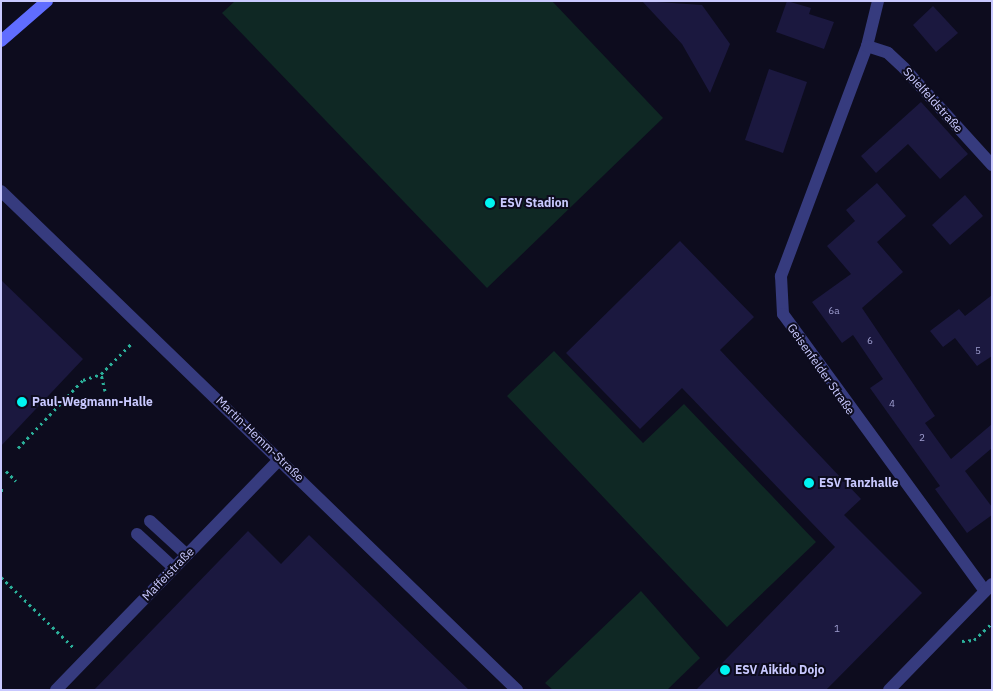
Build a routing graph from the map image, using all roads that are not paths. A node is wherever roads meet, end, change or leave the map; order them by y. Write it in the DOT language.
graph roads {
  1 [pos="47,1"];
  2 [pos="878,1"];
  3 [pos="1,41"];
  4 [pos="867,46"];
  5 [pos="992,165"];
  6 [pos="1,191"];
  7 [pos="280,459"];
  8 [pos="150,521"];
  9 [pos="137,534"];
  10 [pos="187,555"];
  11 [pos="174,568"];
  12 [pos="988,588"];
  13 [pos="56,690"];
  14 [pos="517,690"];
  15 [pos="889,690"];
  1 -- 3 [label="street"];
  2 -- 4 [label="street, Geisenfelder Straße"];
  4 -- 5 [label="street, Spielfeldstraße"];
  4 -- 12 [label="street, Geisenfelder Straße"];
  6 -- 7 [label="street, Martin-Hemm-Straße"];
  7 -- 10 [label="street, Maffeistraße"];
  7 -- 14 [label="street, Martin-Hemm-Straße"];
  8 -- 10 [label="street"];
  9 -- 11 [label="street"];
  10 -- 11 [label="street, Maffeistraße"];
  11 -- 13 [label="street, Maffeistraße"];
  12 -- 15 [label="street"];
}
